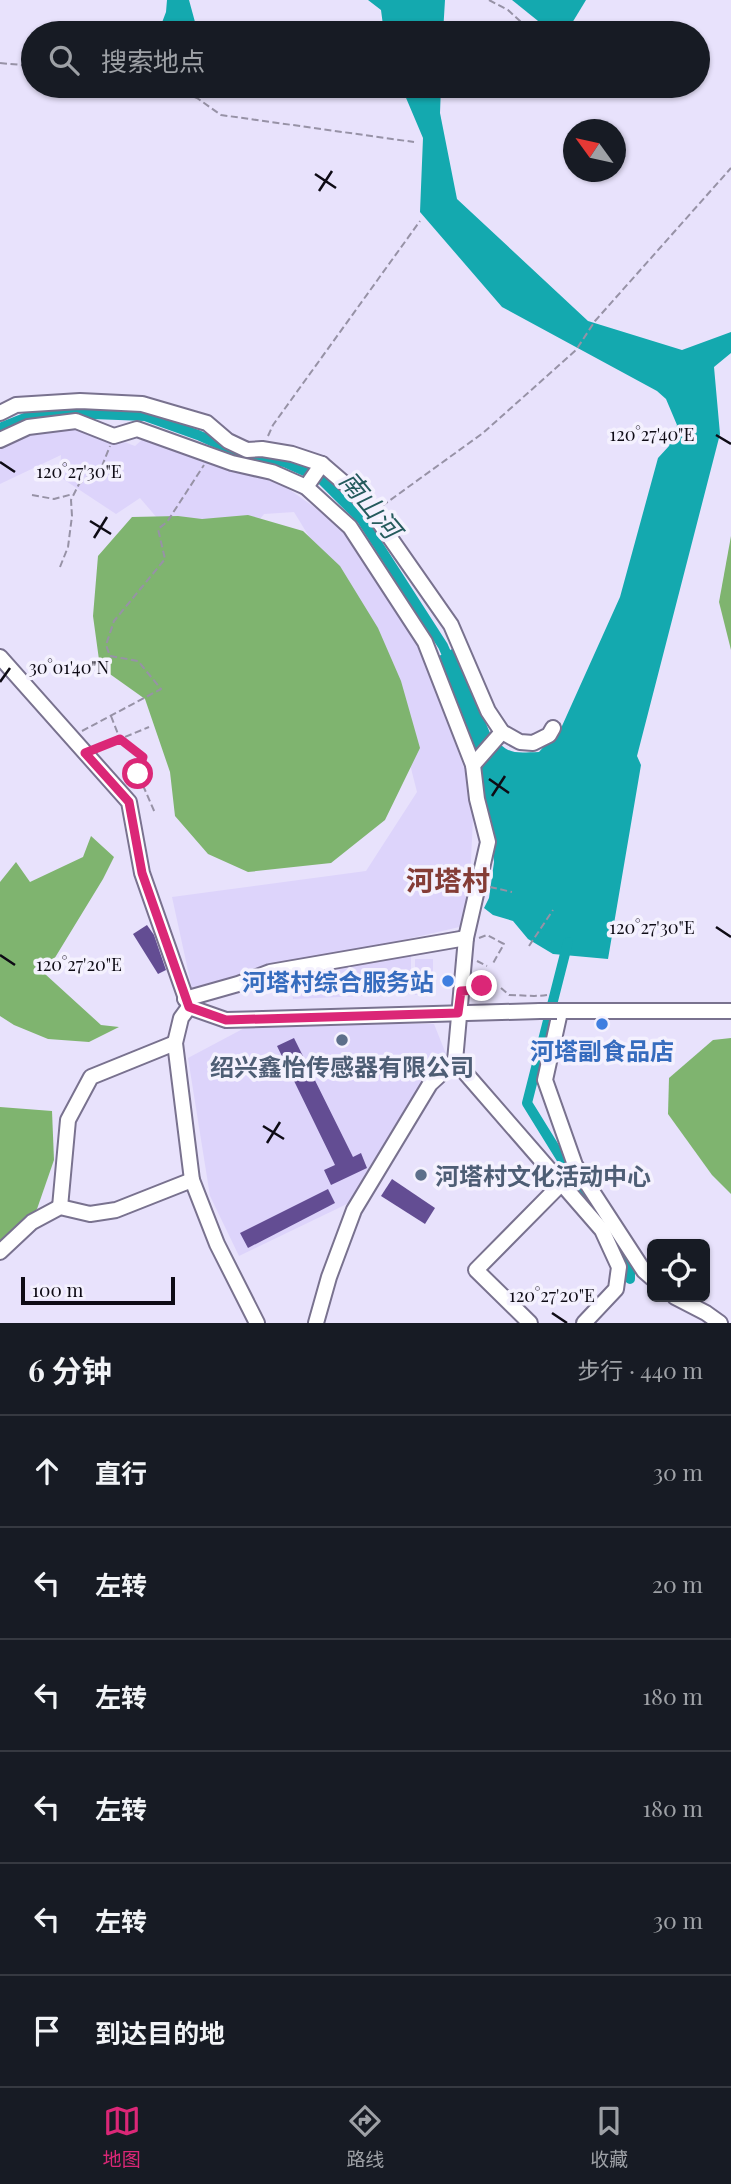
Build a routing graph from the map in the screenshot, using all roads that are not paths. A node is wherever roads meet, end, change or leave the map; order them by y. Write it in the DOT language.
graph roads {
  1 [pos="80,401"];
  2 [pos="0,413"];
  3 [pos="76,421"];
  4 [pos="0,440"];
  5 [pos="321,464"];
  6 [pos="306,487"];
  7 [pos="0,657"];
  8 [pos="552,728"];
  9 [pos="502,732"];
  10 [pos="473,765"];
  11 [pos="465,941"];
  12 [pos="187,1003"];
  13 [pos="731,1010"];
  14 [pos="559,1012"];
  15 [pos="458,1013"];
  16 [pos="175,1043"];
  17 [pos="455,1061"];
  18 [pos="575,1165"];
  19 [pos="192,1180"];
  20 [pos="557,1180"];
  21 [pos="60,1207"];
  22 [pos="0,1252"];
  23 [pos="647,1274"];
  24 [pos="685,1302"];
  25 [pos="257,1323"];
  26 [pos="316,1323"];
  27 [pos="530,1323"];
  28 [pos="584,1323"];
  29 [pos="720,1323"];
  1 -- 2 [label="street"];
  1 -- 3 [label="street"];
  1 -- 5 [label="street"];
  3 -- 4 [label="street"];
  3 -- 6 [label="street"];
  5 -- 6 [label="street"];
  5 -- 9 [label="street"];
  6 -- 10 [label="street"];
  7 -- 12 [label="street"];
  8 -- 9 [label="street"];
  9 -- 10 [label="street"];
  10 -- 11 [label="street"];
  11 -- 12 [label="street"];
  11 -- 15 [label="street"];
  12 -- 15 [label="street"];
  12 -- 16 [label="street"];
  13 -- 14 [label="street"];
  14 -- 15 [label="street, bridge"];
  14 -- 18 [label="street"];
  15 -- 17 [label="street"];
  16 -- 19 [label="street"];
  16 -- 21 [label="street"];
  17 -- 20 [label="street"];
  17 -- 26 [label="street"];
  18 -- 20 [label="street"];
  18 -- 23 [label="street"];
  19 -- 21 [label="street"];
  19 -- 25 [label="street"];
  20 -- 27 [label="street"];
  20 -- 28 [label="street"];
  21 -- 22 [label="street"];
  24 -- 29 [label="street"];
}
